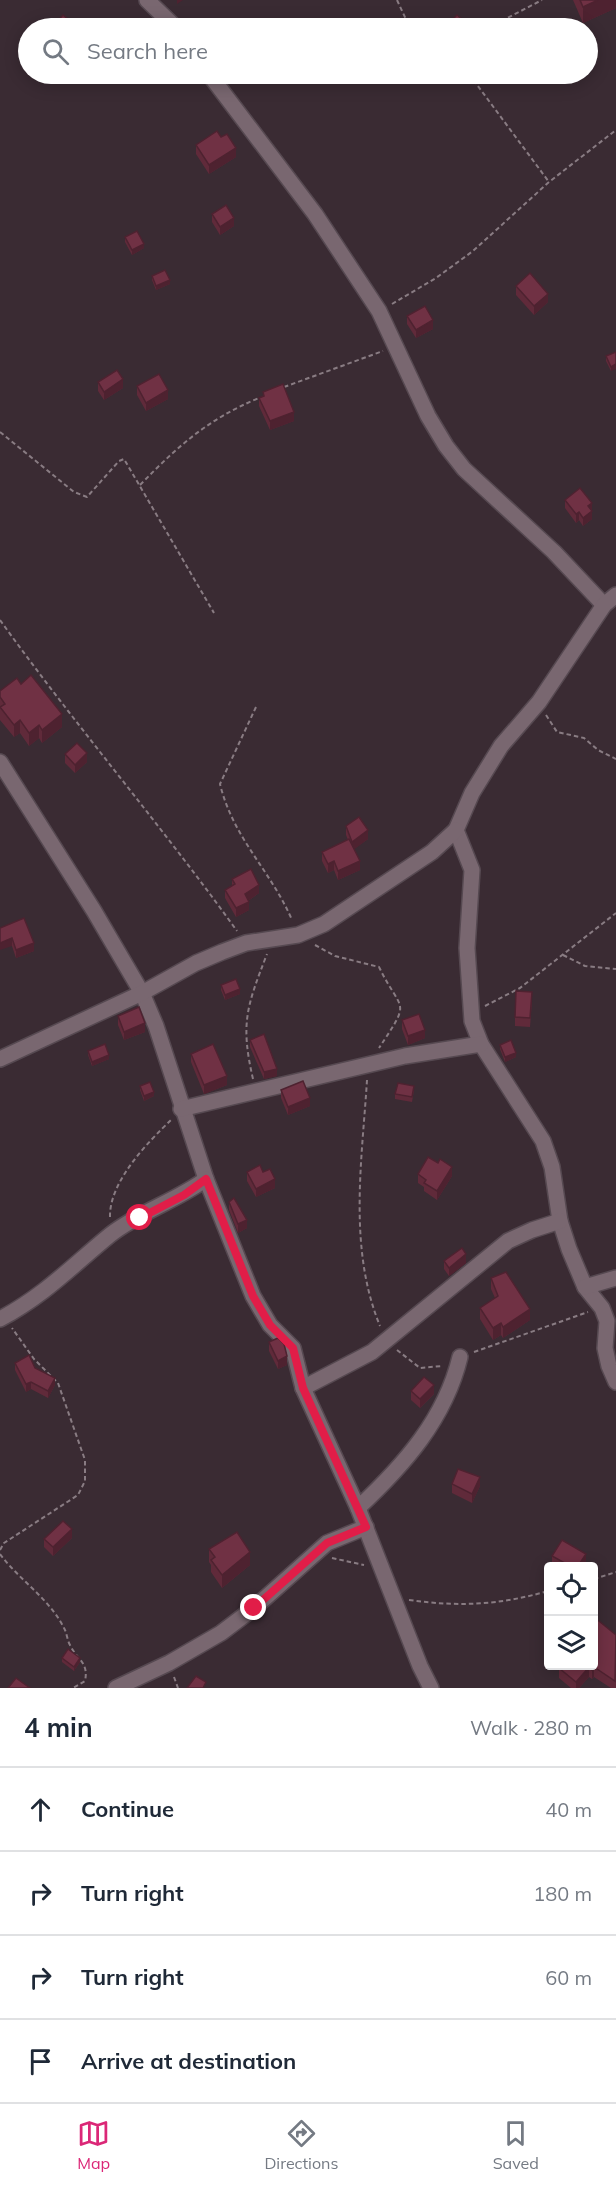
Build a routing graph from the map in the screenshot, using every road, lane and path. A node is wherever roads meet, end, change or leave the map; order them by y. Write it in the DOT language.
graph roads {
  1 [pos="147,0"];
  2 [pos="397,0"];
  3 [pos="542,0"];
  4 [pos="166,18"];
  5 [pos="405,18"];
  6 [pos="507,18"];
  7 [pos="217,84"];
  8 [pos="476,84"];
  9 [pos="616,130"];
  10 [pos="549,182"];
  11 [pos="379,311"];
  12 [pos="397,346"];
  13 [pos="279,389"];
  14 [pos="259,398"];
  15 [pos="0,432"];
  16 [pos="140,485"];
  17 [pos="610,600"];
  18 [pos="214,613"];
  19 [pos="0,620"];
  20 [pos="539,702"];
  21 [pos="256,707"];
  22 [pos="616,759"];
  23 [pos="0,762"];
  24 [pos="456,830"];
  25 [pos="616,913"];
  26 [pos="298,935"];
  27 [pos="273,940"];
  28 [pos="246,943"];
  29 [pos="563,955"];
  30 [pos="129,967"];
  31 [pos="616,969"];
  32 [pos="165,978"];
  33 [pos="142,993"];
  34 [pos="471,1011"];
  35 [pos="482,1044"];
  36 [pos="0,1059"];
  37 [pos="368,1065"];
  38 [pos="255,1091"];
  39 [pos="182,1109"];
  40 [pos="206,1179"];
  41 [pos="560,1221"];
  42 [pos="111,1235"];
  43 [pos="616,1278"];
  44 [pos="585,1287"];
  45 [pos="609,1311"];
  46 [pos="1,1318"];
  47 [pos="386,1339"];
  48 [pos="460,1357"];
  49 [pos="616,1382"];
  50 [pos="303,1388"];
  51 [pos="358,1508"];
  52 [pos="366,1527"];
  53 [pos="0,1552"];
  54 [pos="316,1553"];
  55 [pos="616,1572"];
  56 [pos="598,1578"];
  57 [pos="387,1580"];
  58 [pos="544,1593"];
  59 [pos="394,1598"];
  60 [pos="73,1688"];
  61 [pos="116,1688"];
  62 [pos="431,1688"];
  1 -- 4 [label="street"];
  2 -- 5 [label="path"];
  3 -- 6 [label="path"];
  7 -- 11 [label="street"];
  8 -- 10 [label="path"];
  9 -- 10 [label="path"];
  10 -- 11 [label="path"];
  11 -- 12 [label="street"];
  12 -- 13 [label="path"];
  12 -- 17 [label="street"];
  14 -- 16 [label="path"];
  15 -- 16 [label="path"];
  16 -- 18 [label="path"];
  17 -- 20 [label="street"];
  19 -- 28 [label="path"];
  20 -- 22 [label="path"];
  20 -- 24 [label="street"];
  21 -- 26 [label="path"];
  23 -- 30 [label="street"];
  24 -- 26 [label="street"];
  24 -- 34 [label="street"];
  25 -- 29 [label="path"];
  26 -- 27 [label="street"];
  26 -- 37 [label="path"];
  27 -- 28 [label="street"];
  27 -- 38 [label="path"];
  28 -- 32 [label="street"];
  29 -- 31 [label="path"];
  29 -- 34 [label="path"];
  30 -- 32 [label="street"];
  30 -- 33 [label="street"];
  32 -- 33 [label="street"];
  33 -- 36 [label="street"];
  33 -- 39 [label="street"];
  34 -- 35 [label="street"];
  35 -- 37 [label="street"];
  35 -- 41 [label="street"];
  37 -- 38 [label="street"];
  37 -- 47 [label="path"];
  38 -- 39 [label="street"];
  39 -- 40 [label="street"];
  39 -- 42 [label="path"];
  40 -- 42 [label="street"];
  40 -- 50 [label="street"];
  41 -- 44 [label="street"];
  41 -- 47 [label="street"];
  42 -- 46 [label="street"];
  43 -- 44 [label="street"];
  44 -- 45 [label="street"];
  45 -- 48 [label="path"];
  45 -- 49 [label="street"];
  46 -- 53 [label="path"];
  47 -- 48 [label="path"];
  47 -- 50 [label="street"];
  48 -- 51 [label="street"];
  50 -- 51 [label="street"];
  51 -- 52 [label="street"];
  52 -- 54 [label="street"];
  52 -- 57 [label="street"];
  53 -- 60 [label="path"];
  54 -- 57 [label="path"];
  54 -- 61 [label="street"];
  55 -- 56 [label="path"];
  57 -- 59 [label="street"];
  58 -- 59 [label="path"];
  59 -- 62 [label="street"];
}
